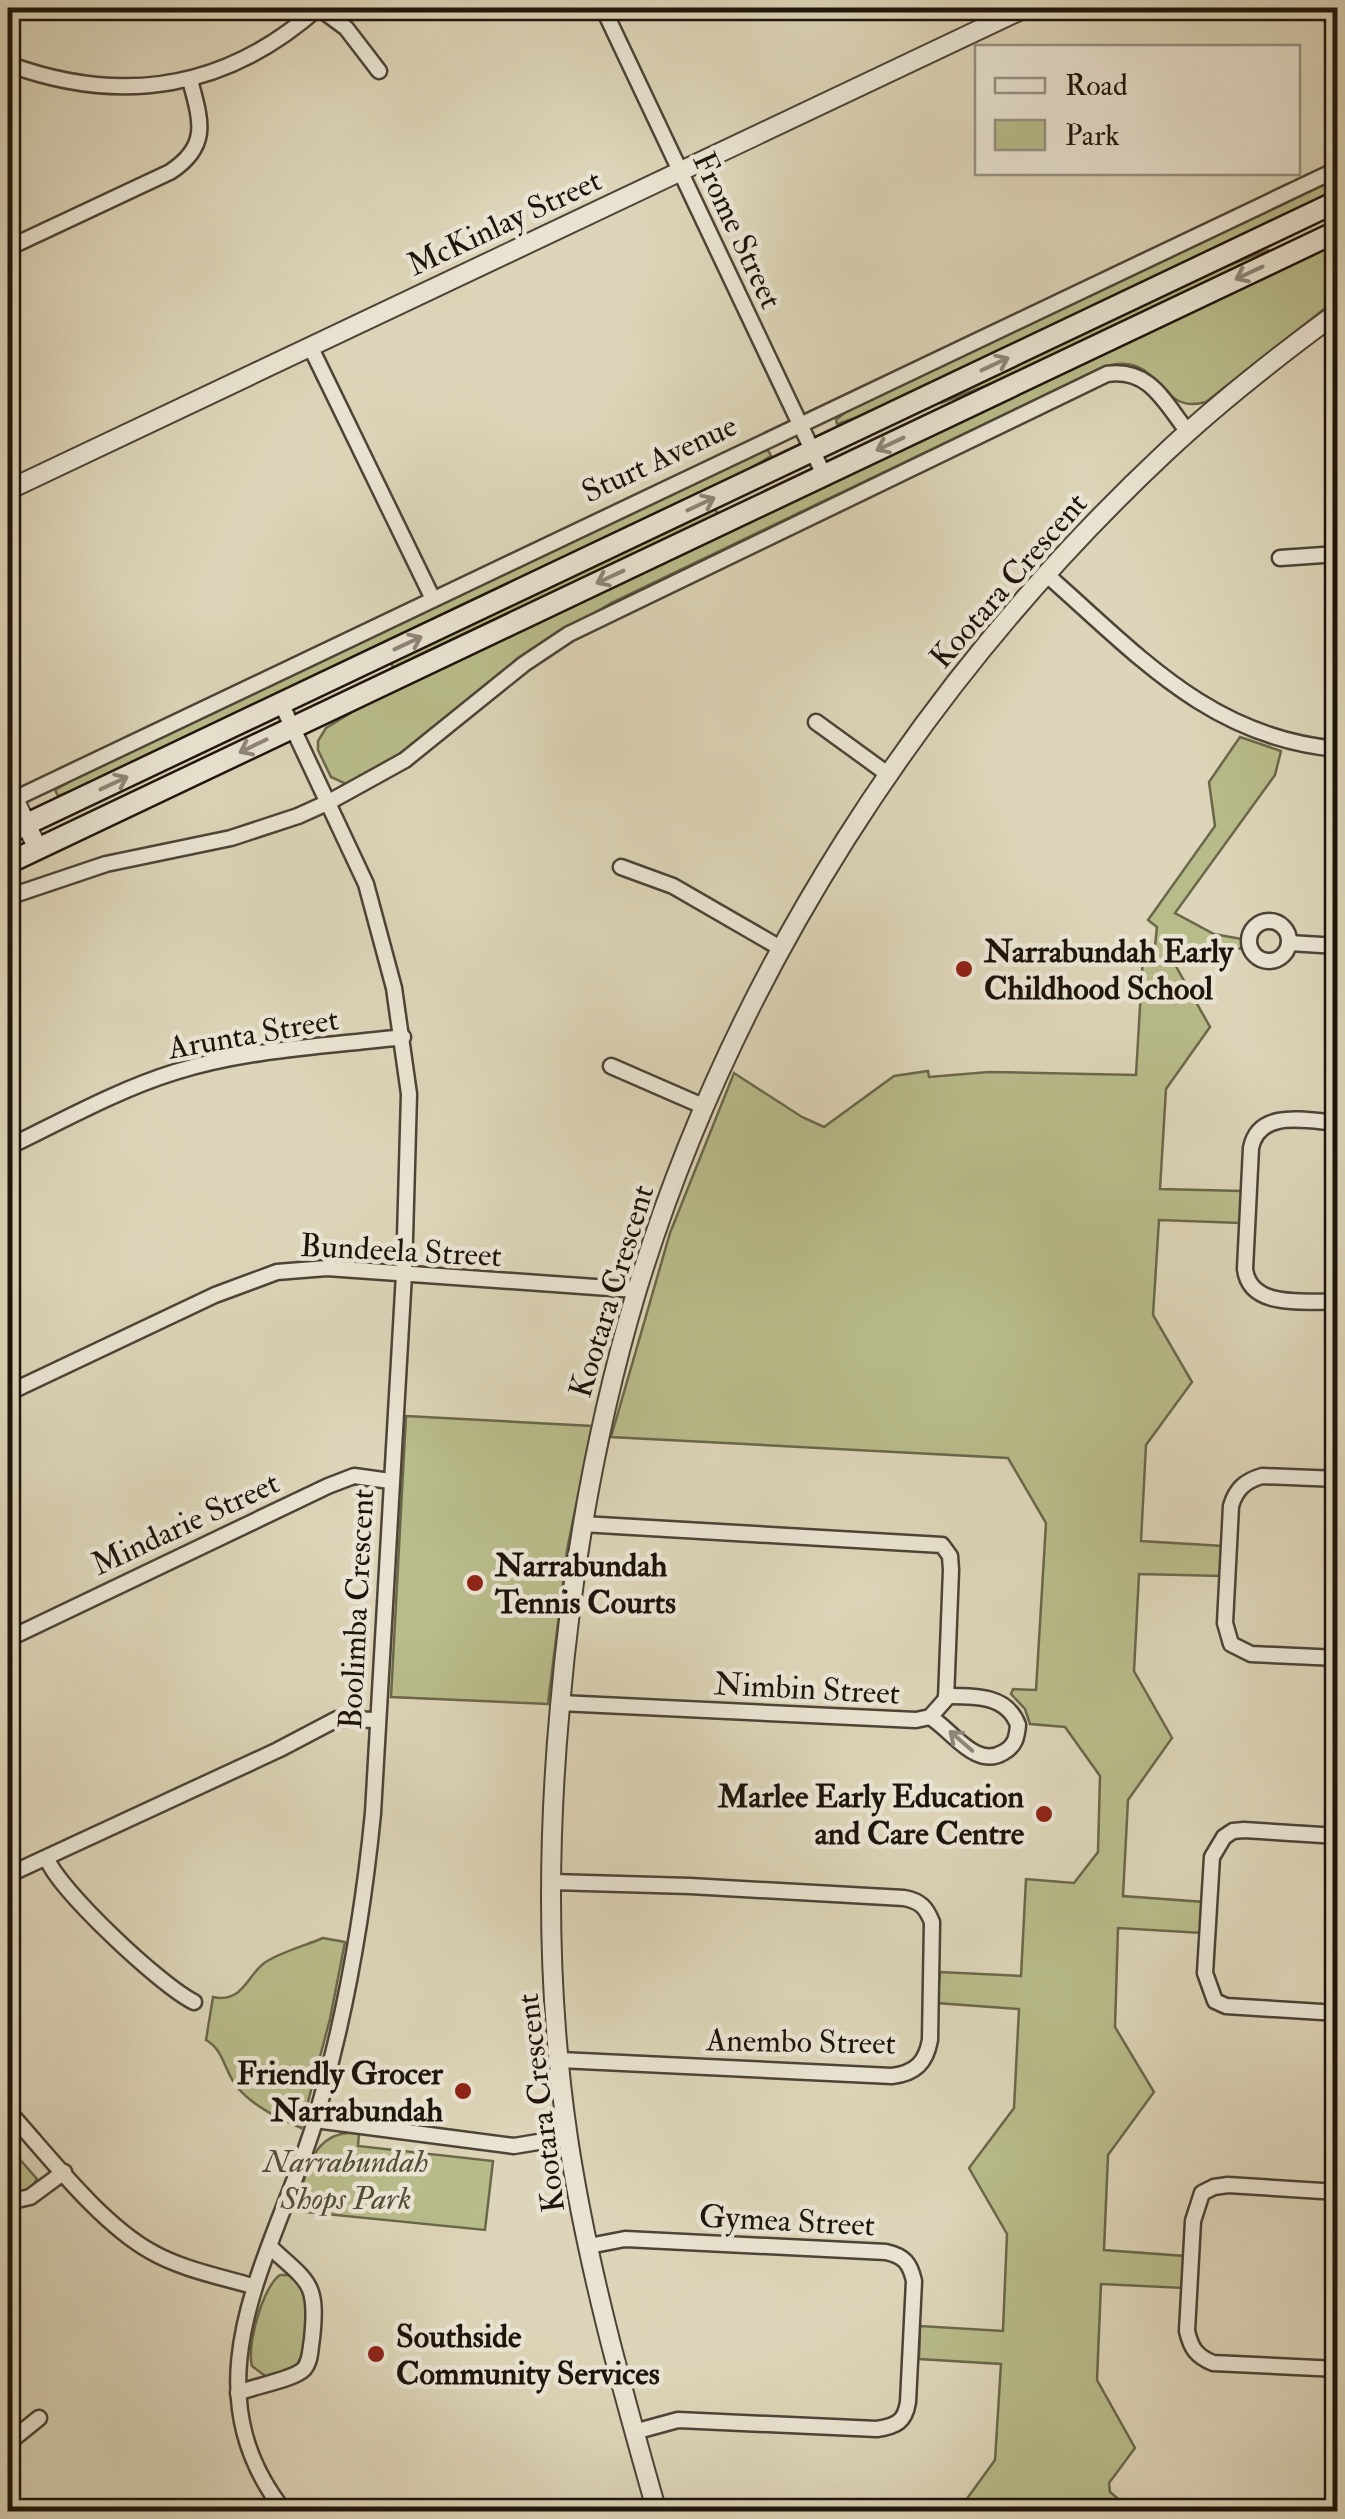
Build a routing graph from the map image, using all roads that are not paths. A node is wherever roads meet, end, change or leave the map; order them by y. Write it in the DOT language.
graph roads {
  1 [pos="319,8"];
  2 [pos="602,8"];
  3 [pos="1025,8"];
  4 [pos="1332,8"];
  5 [pos="1338,37"];
  6 [pos="8,64"];
  7 [pos="379,71"];
  8 [pos="190,80"];
  9 [pos="1338,168"];
  10 [pos="680,172"];
  11 [pos="1338,201"];
  12 [pos="1338,231"];
  13 [pos="8,248"];
  14 [pos="1338,312"];
  15 [pos="310,346"];
  16 [pos="800,424"];
  17 [pos="1188,432"];
  18 [pos="813,451"];
  19 [pos="824,475"];
  20 [pos="8,490"];
  21 [pos="1338,554"];
  22 [pos="1280,558"];
  23 [pos="1047,575"];
  24 [pos="432,599"];
  25 [pos="281,703"];
  26 [pos="816,722"];
  27 [pos="293,727"];
  28 [pos="1338,749"];
  29 [pos="889,775"];
  30 [pos="10,796"];
  31 [pos="329,802"];
  32 [pos="17,829"];
  33 [pos="38,849"];
  34 [pos="8,863"];
  35 [pos="621,868"];
  36 [pos="8,896"];
  37 [pos="1289,943"];
  38 [pos="1338,946"];
  39 [pos="782,949"];
  40 [pos="403,1037"];
  41 [pos="611,1066"];
  42 [pos="706,1107"];
  43 [pos="1338,1123"];
  44 [pos="8,1147"];
  45 [pos="404,1274"];
  46 [pos="637,1290"];
  47 [pos="1338,1302"];
  48 [pos="8,1393"];
  49 [pos="1338,1480"];
  50 [pos="390,1481"];
  51 [pos="582,1524"];
  52 [pos="8,1638"];
  53 [pos="1338,1658"];
  54 [pos="946,1696"];
  55 [pos="560,1704"];
  56 [pos="930,1717"];
  57 [pos="376,1720"];
  58 [pos="1338,1836"];
  59 [pos="48,1859"];
  60 [pos="8,1876"];
  61 [pos="552,1882"];
  62 [pos="194,2002"];
  63 [pos="1338,2013"];
  64 [pos="560,2060"];
  65 [pos="8,2111"];
  66 [pos="315,2120"];
  67 [pos="568,2137"];
  68 [pos="64,2172"];
  69 [pos="1338,2192"];
  70 [pos="8,2202"];
  71 [pos="588,2246"];
  72 [pos="270,2247"];
  73 [pos="252,2286"];
  74 [pos="1338,2369"];
  75 [pos="238,2393"];
  76 [pos="39,2418"];
  77 [pos="634,2432"];
  78 [pos="8,2443"];
  79 [pos="284,2512"];
  80 [pos="658,2512"];
  1 -- 7 [label="street"];
  1 -- 8 [label="street"];
  2 -- 10 [label="street, Frome Street"];
  3 -- 10 [label="street, McKinlay Street"];
  4 -- 5 [label="street"];
  6 -- 8 [label="street"];
  8 -- 13 [label="street"];
  9 -- 16 [label="street, Sturt Avenue"];
  10 -- 15 [label="street, McKinlay Street"];
  10 -- 16 [label="street, Frome Street"];
  18 -- 11 [label="main road, Sturt Avenue, one-way"];
  12 -- 19 [label="main road, one-way"];
  14 -- 17 [label="street, Kootara Crescent"];
  15 -- 20 [label="street, McKinlay Street"];
  15 -- 24 [label="street"];
  16 -- 18 [label="street, Frome Street"];
  16 -- 24 [label="street, Sturt Avenue"];
  17 -- 23 [label="street, Kootara Crescent"];
  17 -- 31 [label="street"];
  18 -- 19 [label="street, Frome Street"];
  25 -- 18 [label="main road, Sturt Avenue, one-way"];
  19 -- 27 [label="main road, one-way"];
  21 -- 22 [label="street"];
  23 -- 28 [label="street"];
  23 -- 29 [label="street, Kootara Crescent"];
  24 -- 30 [label="street, Sturt Avenue"];
  25 -- 27 [label="street, Boolimba Crescent"];
  32 -- 25 [label="main road, Sturt Avenue, one-way"];
  26 -- 29 [label="street"];
  27 -- 31 [label="street, Boolimba Crescent"];
  27 -- 33 [label="main road, one-way"];
  29 -- 39 [label="street, Kootara Crescent"];
  30 -- 32 [label="street"];
  31 -- 36 [label="street"];
  31 -- 40 [label="street, Boolimba Crescent"];
  32 -- 33 [label="street"];
  33 -- 34 [label="main road"];
  35 -- 39 [label="street"];
  37 -- 38 [label="street"];
  39 -- 42 [label="street, Kootara Crescent"];
  40 -- 44 [label="street, Arunta Street"];
  40 -- 45 [label="street, Boolimba Crescent"];
  41 -- 42 [label="street"];
  42 -- 46 [label="street, Kootara Crescent"];
  43 -- 47 [label="street"];
  45 -- 46 [label="street, Bundeela Street"];
  45 -- 48 [label="street, Bundeela Street"];
  45 -- 50 [label="street, Boolimba Crescent"];
  46 -- 51 [label="street, Kootara Crescent"];
  49 -- 53 [label="street"];
  50 -- 52 [label="street, Mindarie Street"];
  50 -- 57 [label="street, Boolimba Crescent"];
  51 -- 54 [label="street, Nimbin Street"];
  51 -- 55 [label="street, Kootara Crescent"];
  54 -- 56 [label="street, Nimbin Street"];
  54 -- 56 [label="street, one-way"];
  55 -- 56 [label="street, Nimbin Street"];
  55 -- 61 [label="street, Kootara Crescent"];
  57 -- 59 [label="street"];
  57 -- 66 [label="street, Boolimba Crescent"];
  58 -- 63 [label="street"];
  59 -- 60 [label="street"];
  59 -- 62 [label="street"];
  61 -- 64 [label="street, Kootara Crescent"];
  61 -- 64 [label="street, Anembo Street"];
  64 -- 67 [label="street, Kootara Crescent"];
  65 -- 68 [label="street"];
  66 -- 67 [label="street"];
  66 -- 72 [label="street, Boolimba Crescent"];
  67 -- 71 [label="street, Kootara Crescent"];
  68 -- 70 [label="street"];
  68 -- 73 [label="street"];
  69 -- 74 [label="street"];
  71 -- 77 [label="street, Kootara Crescent"];
  71 -- 77 [label="street, Gymea Street"];
  72 -- 73 [label="street, Boolimba Crescent"];
  72 -- 75 [label="street"];
  73 -- 75 [label="street, Boolimba Crescent"];
  75 -- 79 [label="street, Boolimba Crescent"];
  76 -- 78 [label="street"];
  77 -- 80 [label="street, Kootara Crescent"];
}
